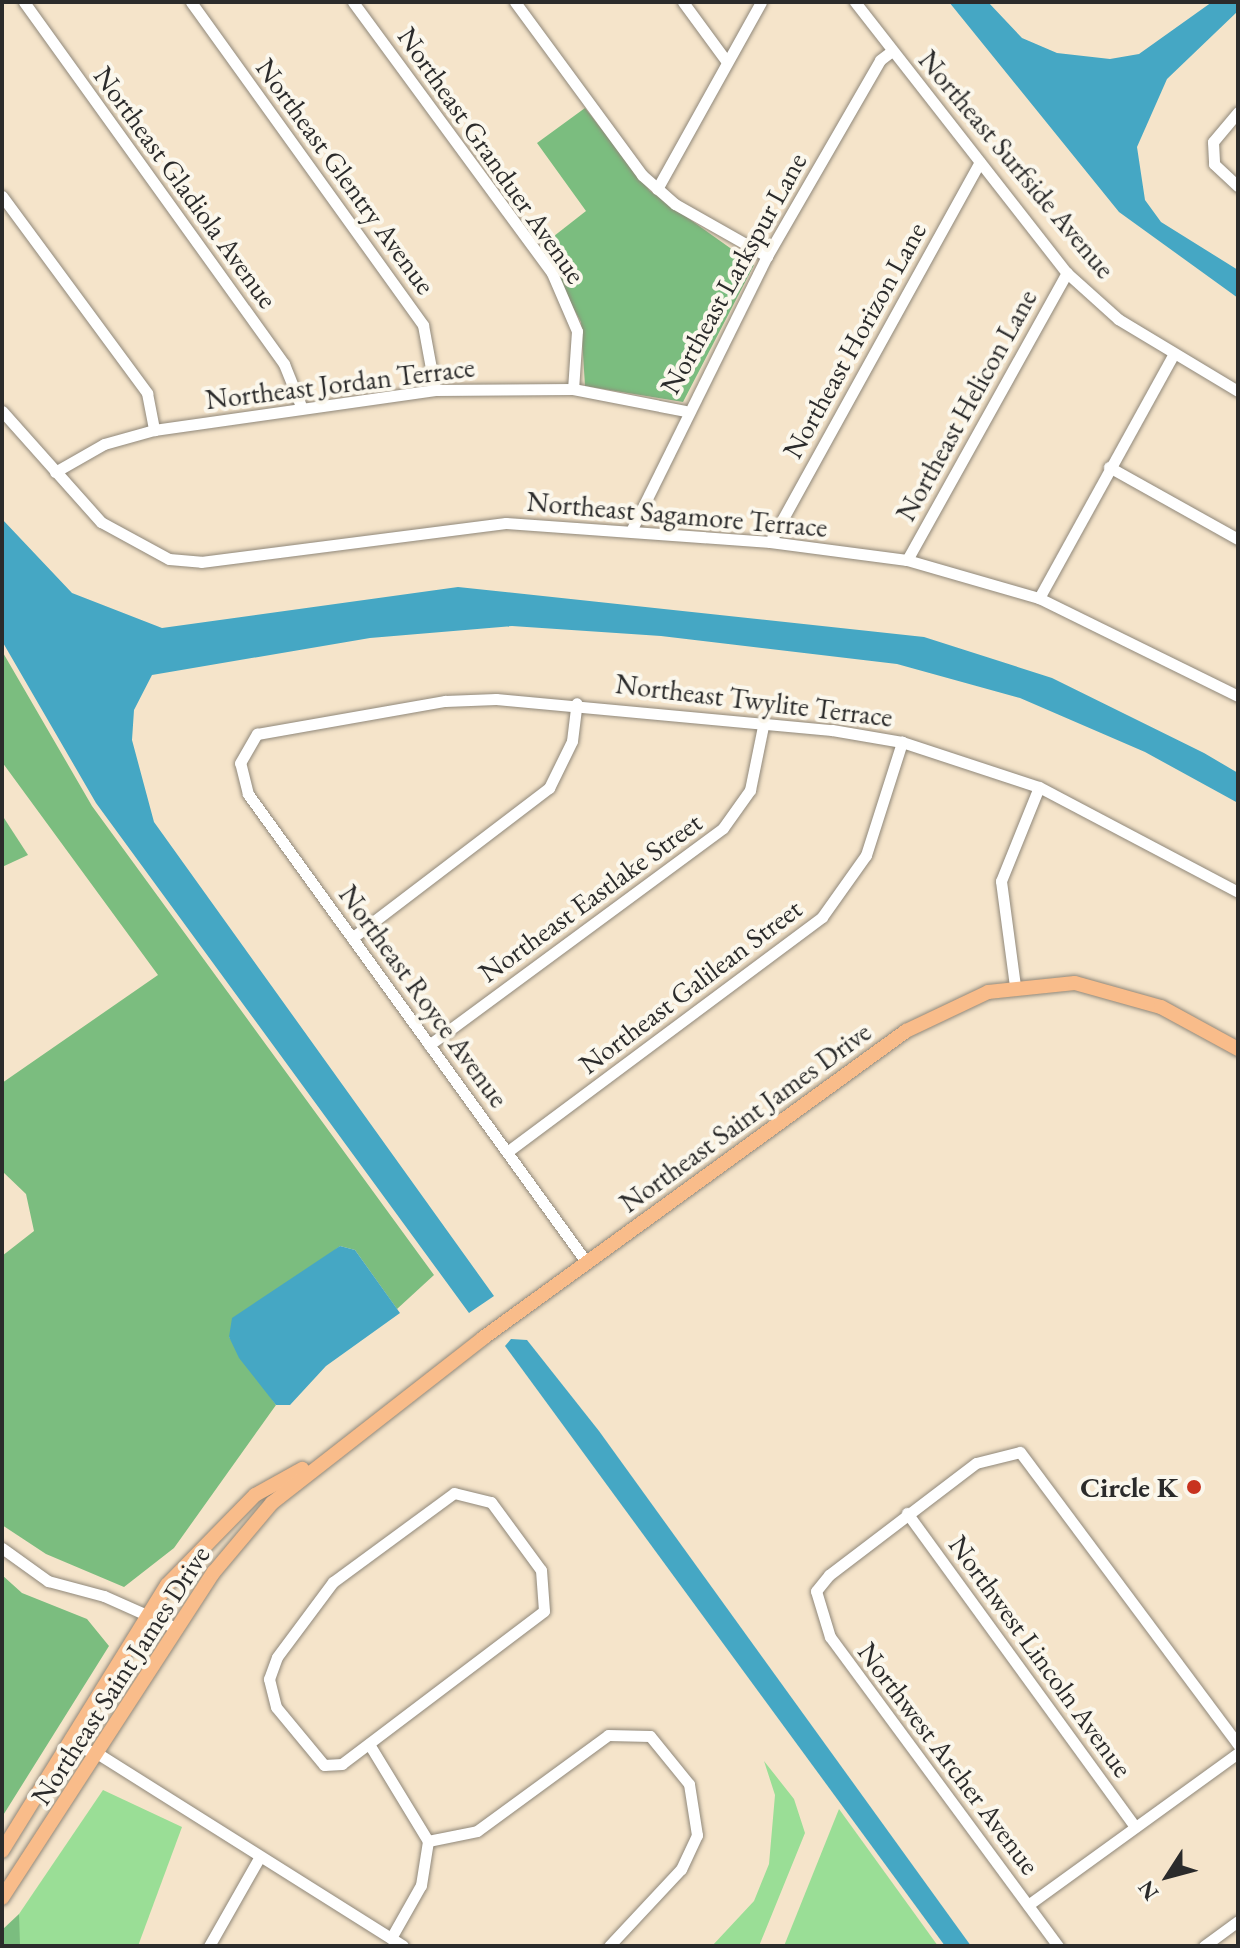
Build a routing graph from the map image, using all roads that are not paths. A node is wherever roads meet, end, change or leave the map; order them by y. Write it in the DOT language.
graph roads {
  1 [pos="24,2"];
  2 [pos="191,2"];
  3 [pos="353,2"];
  4 [pos="515,2"];
  5 [pos="683,2"];
  6 [pos="761,2"];
  7 [pos="855,2"];
  8 [pos="892,51"];
  9 [pos="727,62"];
  10 [pos="1238,112"];
  11 [pos="980,162"];
  12 [pos="1238,186"];
  13 [pos="657,189"];
  14 [pos="2,196"];
  15 [pos="767,256"];
  16 [pos="1067,273"];
  17 [pos="1173,355"];
  18 [pos="573,389"];
  19 [pos="435,390"];
  20 [pos="1238,391"];
  21 [pos="301,406"];
  22 [pos="2,411"];
  23 [pos="685,411"];
  24 [pos="154,430"];
  25 [pos="1109,467"];
  26 [pos="55,472"];
  27 [pos="632,529"];
  28 [pos="1238,539"];
  29 [pos="770,542"];
  30 [pos="907,560"];
  31 [pos="1039,598"];
  32 [pos="1238,696"];
  33 [pos="577,703"];
  34 [pos="764,721"];
  35 [pos="902,742"];
  36 [pos="243,751"];
  37 [pos="1039,787"];
  38 [pos="1238,892"];
  39 [pos="352,938"];
  40 [pos="1015,986"];
  41 [pos="429,1045"];
  42 [pos="1238,1049"];
  43 [pos="507,1152"];
  44 [pos="587,1263"];
  45 [pos="326,1455"];
  46 [pos="907,1513"];
  47 [pos="2,1548"];
  48 [pos="146,1616"];
  49 [pos="176,1628"];
  50 [pos="72,1744"];
  51 [pos="369,1744"];
  52 [pos="1238,1745"];
  53 [pos="1238,1753"];
  54 [pos="100,1755"];
  55 [pos="1135,1827"];
  56 [pos="428,1841"];
  57 [pos="2,1851"];
  58 [pos="259,1858"];
  59 [pos="2,1898"];
  60 [pos="1028,1905"];
  61 [pos="1238,1921"];
  62 [pos="391,1938"];
  63 [pos="209,1946"];
  64 [pos="403,1946"];
  65 [pos="609,1946"];
  66 [pos="1058,1946"];
  67 [pos="1204,1946"];
  1 -- 21 [label="street, Northeast Gladiola Avenue"];
  2 -- 19 [label="street, Northeast Glentry Avenue"];
  3 -- 18 [label="street, Northeast Granduer Avenue"];
  4 -- 13 [label="street"];
  5 -- 9 [label="street"];
  6 -- 9 [label="street"];
  7 -- 8 [label="street, Northeast Surfside Avenue"];
  8 -- 11 [label="street, Northeast Surfside Avenue"];
  8 -- 15 [label="street, Northeast Larkspur Lane"];
  9 -- 13 [label="street"];
  10 -- 12 [label="street"];
  11 -- 16 [label="street, Northeast Surfside Avenue"];
  11 -- 29 [label="street, Northeast Horizon Lane"];
  13 -- 15 [label="street"];
  14 -- 24 [label="street"];
  15 -- 23 [label="street, Northeast Larkspur Lane"];
  16 -- 17 [label="street, Northeast Surfside Avenue"];
  16 -- 30 [label="street, Northeast Helicon Lane"];
  17 -- 20 [label="street, Northeast Surfside Avenue"];
  17 -- 25 [label="street"];
  18 -- 19 [label="street, Northeast Jordan Terrace"];
  18 -- 23 [label="street, Northeast Jordan Terrace"];
  19 -- 21 [label="street, Northeast Jordan Terrace"];
  21 -- 24 [label="street, Northeast Jordan Terrace"];
  22 -- 26 [label="street, Northeast Sagamore Terrace"];
  23 -- 27 [label="street, Northeast Larkspur Lane"];
  24 -- 26 [label="street, Northeast Jordan Terrace"];
  25 -- 28 [label="street"];
  25 -- 31 [label="street"];
  26 -- 27 [label="street, Northeast Sagamore Terrace"];
  27 -- 29 [label="street, Northeast Sagamore Terrace"];
  29 -- 30 [label="street, Northeast Sagamore Terrace"];
  30 -- 31 [label="street, Northeast Sagamore Terrace"];
  31 -- 32 [label="street, Northeast Sagamore Terrace"];
  33 -- 34 [label="street, Northeast Twylite Terrace"];
  33 -- 36 [label="street, Northeast Twylite Terrace"];
  33 -- 39 [label="street"];
  34 -- 35 [label="street, Northeast Twylite Terrace"];
  34 -- 41 [label="street, Northeast Eastlake Street"];
  35 -- 37 [label="street, Northeast Twylite Terrace"];
  35 -- 43 [label="street, Northeast Galilean Street"];
  36 -- 39 [label="street, Northeast Royce Avenue"];
  37 -- 38 [label="street, Northeast Twylite Terrace"];
  37 -- 40 [label="street"];
  39 -- 41 [label="street, Northeast Royce Avenue"];
  40 -- 42 [label="main road, Northeast Saint James Drive"];
  40 -- 44 [label="main road, Northeast Saint James Drive"];
  41 -- 43 [label="street, Northeast Royce Avenue"];
  43 -- 44 [label="street, Northeast Royce Avenue"];
  44 -- 45 [label="main road, Northeast Saint James Drive"];
  45 -- 48 [label="main road, Northeast Saint James Drive"];
  45 -- 49 [label="main road, Northeast Saint James Drive"];
  46 -- 52 [label="street"];
  46 -- 55 [label="street, Northwest Lincoln Avenue"];
  46 -- 60 [label="street, Northwest Archer Avenue"];
  47 -- 48 [label="street"];
  48 -- 49 [label="street"];
  48 -- 50 [label="main road, Northeast Saint James Drive"];
  49 -- 54 [label="main road, Northeast Saint James Drive"];
  50 -- 54 [label="street"];
  50 -- 57 [label="main road, Northeast Saint James Drive"];
  51 -- 51 [label="street"];
  51 -- 56 [label="street"];
  53 -- 55 [label="street"];
  54 -- 58 [label="street"];
  54 -- 59 [label="main road, Northeast Saint James Drive"];
  55 -- 60 [label="street"];
  56 -- 62 [label="street"];
  56 -- 65 [label="street"];
  58 -- 62 [label="street"];
  58 -- 63 [label="street"];
  60 -- 66 [label="street, Northwest Archer Avenue"];
  61 -- 67 [label="street"];
  62 -- 64 [label="street"];
}
